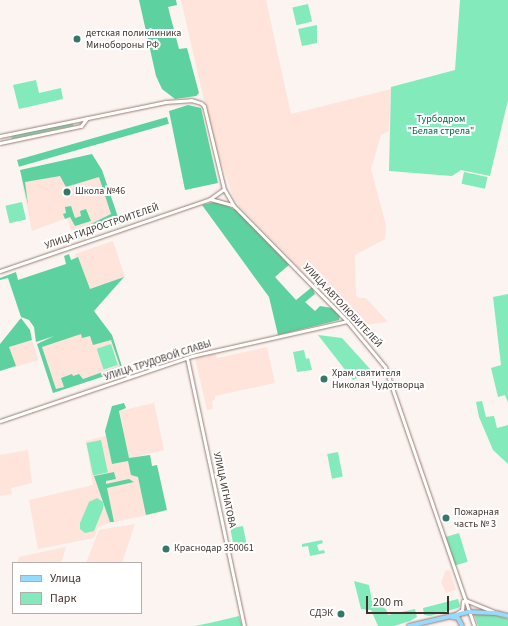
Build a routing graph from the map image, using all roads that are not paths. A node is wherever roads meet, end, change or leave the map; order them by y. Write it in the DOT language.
graph roads {
  1 [pos="87,118"];
  2 [pos="72,121"];
  3 [pos="73,128"];
  4 [pos="0,136"];
  5 [pos="0,143"];
  6 [pos="224,188"];
  7 [pos="210,199"];
  8 [pos="234,206"];
  9 [pos="0,271"];
  10 [pos="347,321"];
  11 [pos="188,358"];
  12 [pos="0,421"];
  13 [pos="463,599"];
  14 [pos="468,612"];
  15 [pos="496,613"];
  16 [pos="457,614"];
  17 [pos="508,616"];
  18 [pos="439,618"];
  19 [pos="244,626"];
  20 [pos="409,626"];
  21 [pos="462,626"];
  22 [pos="474,626"];
  1 -- 2 [label="street"];
  1 -- 3 [label="street"];
  1 -- 6 [label="street, УЛИЦА АВТОЛЮБИТЕЛЕЙ"];
  2 -- 3 [label="street"];
  2 -- 4 [label="street"];
  3 -- 5 [label="street"];
  6 -- 7 [label="street, УЛИЦА ГИДРОСТРОИТЕЛЕЙ"];
  6 -- 8 [label="street, УЛИЦА АВТОЛЮБИТЕЛЕЙ"];
  7 -- 8 [label="street"];
  7 -- 9 [label="street, УЛИЦА ГИДРОСТРОИТЕЛЕЙ"];
  8 -- 10 [label="street, УЛИЦА АВТОЛЮБИТЕЛЕЙ"];
  10 -- 11 [label="street, УЛИЦА ТРУДОВОЙ СЛАВЫ"];
  10 -- 13 [label="street, УЛИЦА АВТОЛЮБИТЕЛЕЙ"];
  11 -- 12 [label="street, УЛИЦА ТРУДОВОЙ СЛАВЫ"];
  11 -- 19 [label="street, УЛИЦА ИГНАТОВА"];
  13 -- 14 [label="street, УЛИЦА АВТОЛЮБИТЕЛЕЙ"];
  13 -- 15 [label="street"];
  13 -- 16 [label="street"];
  14 -- 15 [label="main road"];
  14 -- 16 [label="main road"];
  14 -- 22 [label="street, УЛИЦА АВТОЛЮБИТЕЛЕЙ"];
  15 -- 17 [label="main road"];
  16 -- 18 [label="main road"];
  18 -- 20 [label="main road"];
  18 -- 21 [label="main road"];
}
